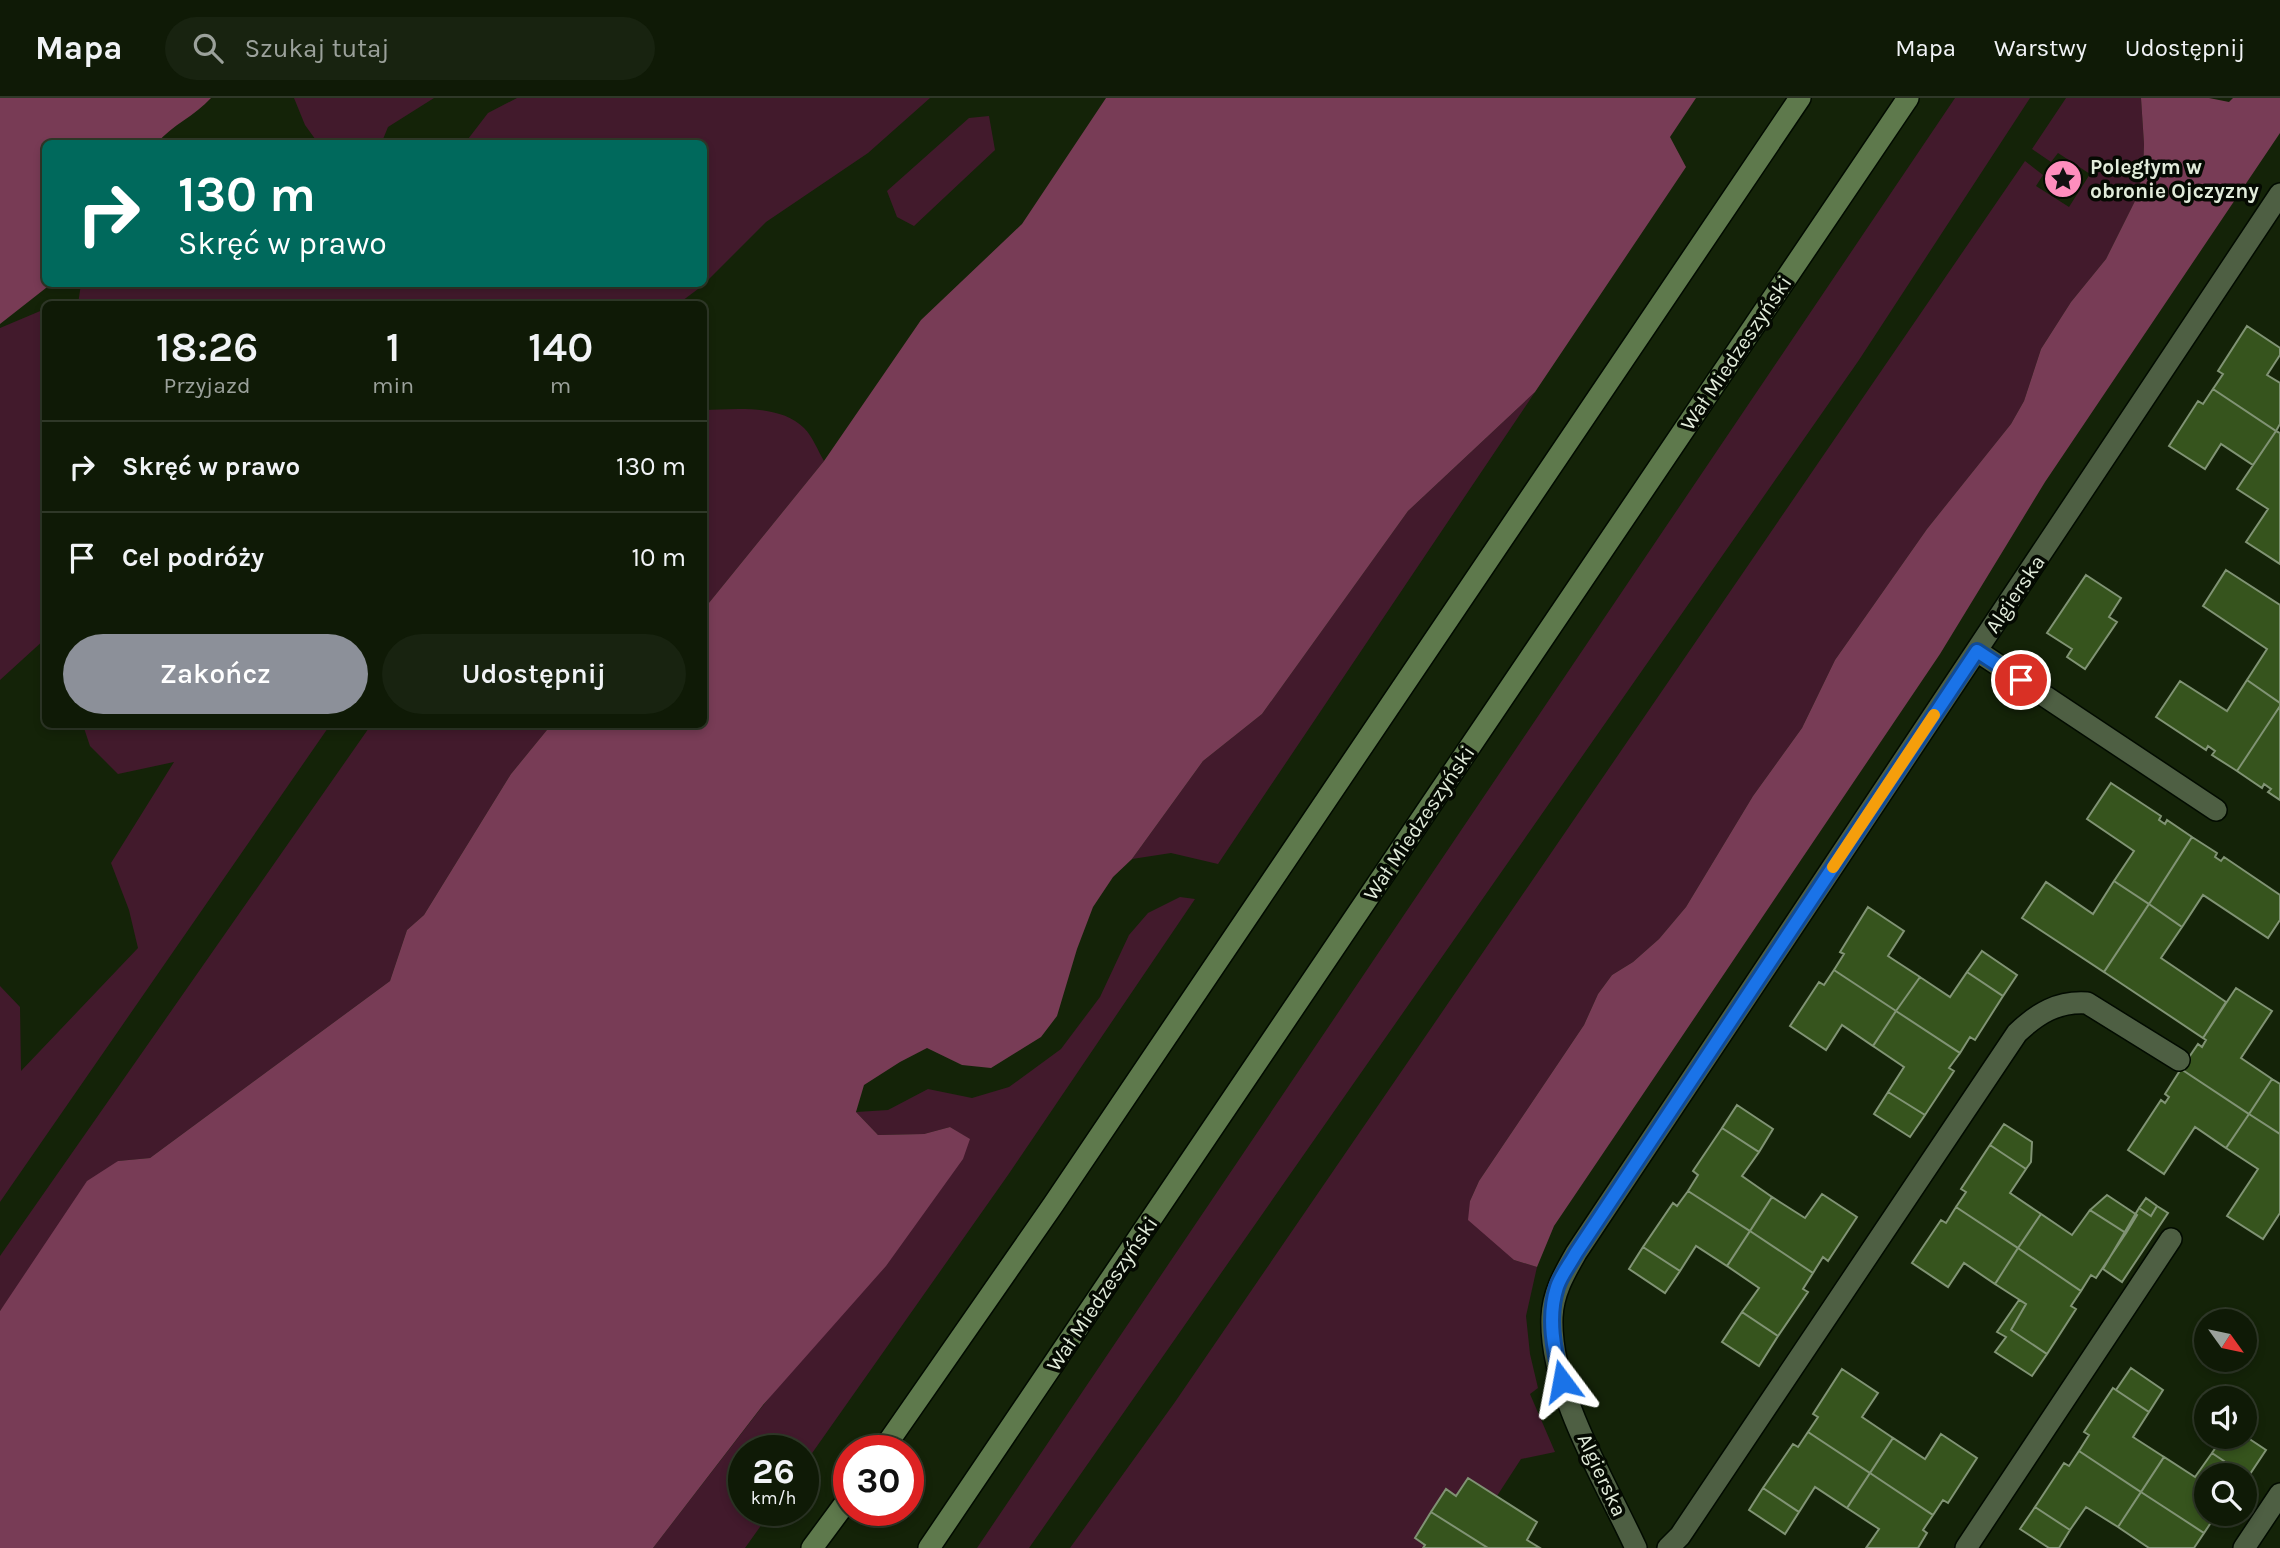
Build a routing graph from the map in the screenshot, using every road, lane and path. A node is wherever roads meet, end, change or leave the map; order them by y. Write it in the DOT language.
graph roads {
  1 [pos="1800,98"];
  2 [pos="1908,98"];
  3 [pos="2280,194"];
  4 [pos="1977,651"];
  5 [pos="2216,810"];
  6 [pos="2179,1060"];
  7 [pos="2171,1239"];
  8 [pos="893,1435"];
  9 [pos="2280,1494"];
  10 [pos="833,1520"];
  11 [pos="812,1548"];
  12 [pos="929,1548"];
  13 [pos="1636,1548"];
  14 [pos="1668,1548"];
  15 [pos="1966,1548"];
  16 [pos="2244,1548"];
  1 -- 8 [label="main road"];
  2 -- 12 [label="main road, Wał Miedzeszyński"];
  3 -- 4 [label="street, Algierska"];
  4 -- 5 [label="street"];
  4 -- 13 [label="street, Algierska"];
  6 -- 14 [label="street"];
  7 -- 15 [label="street"];
  9 -- 16 [label="street"];
  10 -- 11 [label="main road"];
}
